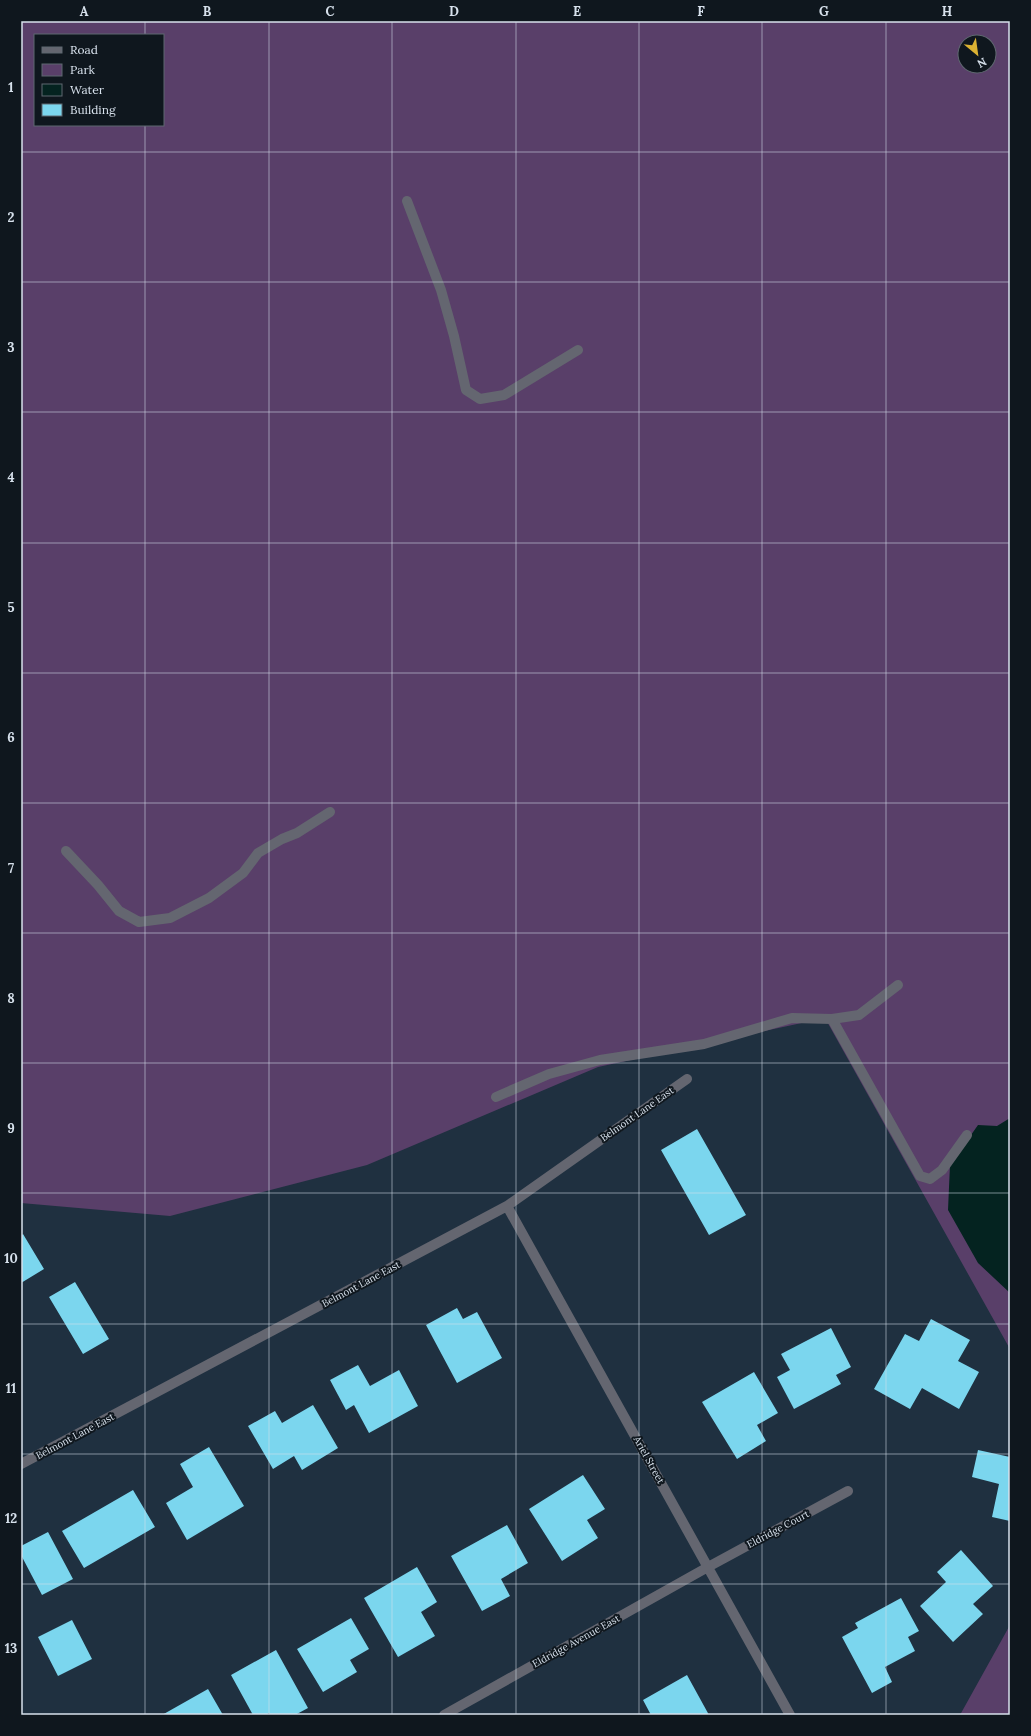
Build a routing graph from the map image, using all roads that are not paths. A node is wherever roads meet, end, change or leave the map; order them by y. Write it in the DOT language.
graph roads {
  1 [pos="407,201"];
  2 [pos="578,350"];
  3 [pos="330,812"];
  4 [pos="66,851"];
  5 [pos="898,985"];
  6 [pos="832,1019"];
  7 [pos="687,1079"];
  8 [pos="496,1097"];
  9 [pos="966,1135"];
  10 [pos="507,1206"];
  11 [pos="21,1464"];
  12 [pos="848,1491"];
  13 [pos="708,1567"];
  14 [pos="444,1715"];
  15 [pos="790,1715"];
  1 -- 2 [label="street"];
  3 -- 4 [label="street"];
  5 -- 6 [label="street"];
  6 -- 8 [label="street"];
  6 -- 9 [label="street"];
  7 -- 10 [label="street, Belmont Lane East"];
  10 -- 11 [label="street, Belmont Lane East"];
  10 -- 13 [label="street, Ariel Street"];
  12 -- 13 [label="street, Eldridge Court"];
  13 -- 14 [label="street, Eldridge Avenue East"];
  13 -- 15 [label="street, Ariel Street"];
}
